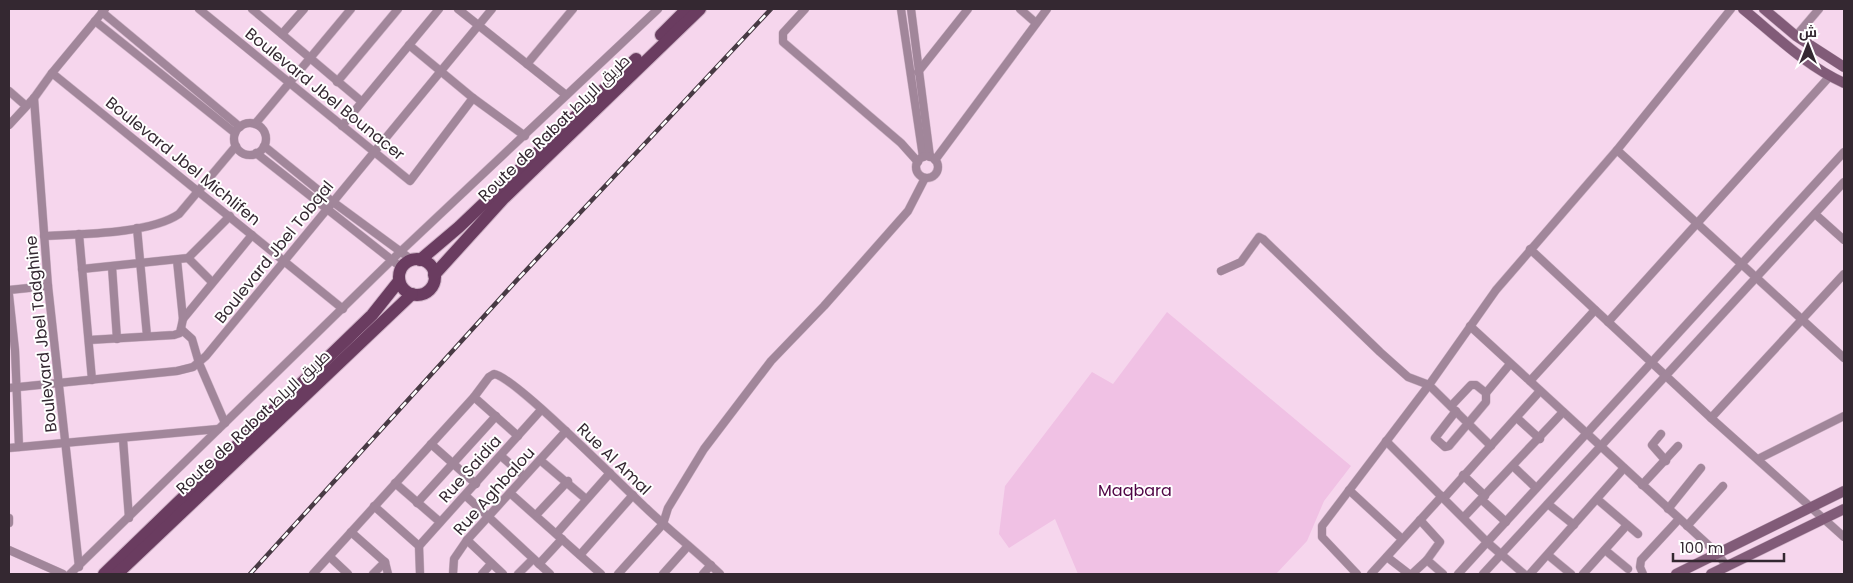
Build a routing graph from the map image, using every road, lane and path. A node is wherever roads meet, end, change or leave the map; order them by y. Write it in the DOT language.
graph roads {
  1 [pos="200,9"];
  2 [pos="252,9"];
  3 [pos="304,9"];
  4 [pos="351,9"];
  5 [pos="398,9"];
  6 [pos="439,9"];
  7 [pos="458,9"];
  8 [pos="492,9"];
  9 [pos="573,9"];
  10 [pos="658,9"];
  11 [pos="687,9"];
  12 [pos="700,9"];
  13 [pos="805,9"];
  14 [pos="901,9"];
  15 [pos="911,9"];
  16 [pos="968,9"];
  17 [pos="1020,9"];
  18 [pos="1047,9"];
  19 [pos="1731,9"];
  20 [pos="1743,9"];
  21 [pos="1764,9"];
  22 [pos="1819,9"];
  23 [pos="103,10"];
  24 [pos="95,20"];
  25 [pos="1036,23"];
  26 [pos="478,26"];
  27 [pos="282,34"];
  28 [pos="1796,36"];
  29 [pos="409,45"];
  30 [pos="310,59"];
  31 [pos="527,64"];
  32 [pos="1843,64"];
  33 [pos="920,71"];
  34 [pos="440,72"];
  35 [pos="52,73"];
  36 [pos="1830,76"];
  37 [pos="910,78"];
  38 [pos="288,82"];
  39 [pos="337,82"];
  40 [pos="1844,83"];
  41 [pos="9,92"];
  42 [pos="566,94"];
  43 [pos="34,98"];
  44 [pos="473,98"];
  45 [pos="361,101"];
  46 [pos="25,105"];
  47 [pos="255,124"];
  48 [pos="9,125"];
  49 [pos="342,126"];
  50 [pos="238,130"];
  51 [pos="524,136"];
  52 [pos="236,146"];
  53 [pos="264,146"];
  54 [pos="1617,150"];
  55 [pos="1844,152"];
  56 [pos="256,153"];
  57 [pos="374,153"];
  58 [pos="926,159"];
  59 [pos="925,178"];
  60 [pos="1844,182"];
  61 [pos="199,191"];
  62 [pos="332,202"];
  63 [pos="326,210"];
  64 [pos="1815,214"];
  65 [pos="230,216"];
  66 [pos="1696,221"];
  67 [pos="137,228"];
  68 [pos="79,234"];
  69 [pos="252,235"];
  70 [pos="44,236"];
  71 [pos="1844,240"];
  72 [pos="1530,249"];
  73 [pos="399,253"];
  74 [pos="188,258"];
  75 [pos="177,260"];
  76 [pos="406,262"];
  77 [pos="141,263"];
  78 [pos="284,263"];
  79 [pos="1740,264"];
  80 [pos="112,267"];
  81 [pos="82,269"];
  82 [pos="1221,271"];
  83 [pos="1844,274"];
  84 [pos="434,275"];
  85 [pos="1756,278"];
  86 [pos="399,281"];
  87 [pos="212,282"];
  88 [pos="48,286"];
  89 [pos="9,290"];
  90 [pos="412,294"];
  91 [pos="9,295"];
  92 [pos="343,309"];
  93 [pos="1595,310"];
  94 [pos="183,319"];
  95 [pos="1800,320"];
  96 [pos="1608,322"];
  97 [pos="1470,326"];
  98 [pos="181,329"];
  99 [pos="148,336"];
  100 [pos="117,339"];
  101 [pos="89,340"];
  102 [pos="12,348"];
  103 [pos="1844,358"];
  104 [pos="199,363"];
  105 [pos="1653,363"];
  106 [pos="1510,364"];
  107 [pos="1665,375"];
  108 [pos="92,380"];
  109 [pos="1530,381"];
  110 [pos="60,384"];
  111 [pos="1429,385"];
  112 [pos="12,388"];
  113 [pos="1540,391"];
  114 [pos="1486,393"];
  115 [pos="474,397"];
  116 [pos="1454,409"];
  117 [pos="541,410"];
  118 [pos="1563,412"];
  119 [pos="496,416"];
  120 [pos="1844,416"];
  121 [pos="1517,418"];
  122 [pos="1711,418"];
  123 [pos="13,421"];
  124 [pos="225,423"];
  125 [pos="1467,423"];
  126 [pos="218,429"];
  127 [pos="566,431"];
  128 [pos="1661,434"];
  129 [pos="1588,435"];
  130 [pos="518,436"];
  131 [pos="123,439"];
  132 [pos="1540,439"];
  133 [pos="1386,441"];
  134 [pos="67,442"];
  135 [pos="431,444"];
  136 [pos="1491,446"];
  137 [pos="1678,446"];
  138 [pos="19,447"];
  139 [pos="1601,447"];
  140 [pos="9,448"];
  141 [pos="501,456"];
  142 [pos="1758,459"];
  143 [pos="540,460"];
  144 [pos="1666,461"];
  145 [pos="452,464"];
  146 [pos="1512,466"];
  147 [pos="1624,468"];
  148 [pos="1701,468"];
  149 [pos="610,473"];
  150 [pos="1463,475"];
  151 [pos="524,476"];
  152 [pos="568,482"];
  153 [pos="395,483"];
  154 [pos="476,484"];
  155 [pos="1642,485"];
  156 [pos="1723,486"];
  157 [pos="1536,488"];
  158 [pos="1349,490"];
  159 [pos="1844,491"];
  160 [pos="510,492"];
  161 [pos="633,495"];
  162 [pos="466,496"];
  163 [pos="1443,497"];
  164 [pos="1484,498"];
  165 [pos="586,499"];
  166 [pos="1597,499"];
  167 [pos="417,503"];
  168 [pos="1548,504"];
  169 [pos="374,506"];
  170 [pos="1811,507"];
  171 [pos="1668,509"];
  172 [pos="1844,509"];
  173 [pos="536,514"];
  174 [pos="488,516"];
  175 [pos="1464,517"];
  176 [pos="9,518"];
  177 [pos="129,518"];
  178 [pos="1680,519"];
  179 [pos="1420,520"];
  180 [pos="1823,520"];
  181 [pos="440,522"];
  182 [pos="1506,522"];
  183 [pos="9,523"];
  184 [pos="663,524"];
  185 [pos="1574,525"];
  186 [pos="1627,525"];
  187 [pos="1687,526"];
  188 [pos="351,532"];
  189 [pos="1638,534"];
  190 [pos="560,536"];
  191 [pos="1844,538"];
  192 [pos="1402,539"];
  193 [pos="467,540"];
  194 [pos="1488,542"];
  195 [pos="419,546"];
  196 [pos="688,546"];
  197 [pos="9,550"];
  198 [pos="1605,550"];
  199 [pos="1501,554"];
  200 [pos="1718,554"];
  201 [pos="580,555"];
  202 [pos="1548,555"];
  203 [pos="1387,556"];
  204 [pos="330,557"];
  205 [pos="1427,560"];
  206 [pos="536,561"];
  207 [pos="385,562"];
  208 [pos="491,564"];
  209 [pos="711,565"];
  210 [pos="79,567"];
  211 [pos="1727,567"];
  212 [pos="1628,569"];
  213 [pos="63,574"];
  214 [pos="70,574"];
  215 [pos="104,574"];
  216 [pos="117,574"];
  217 [pos="313,574"];
  218 [pos="348,574"];
  219 [pos="373,574"];
  220 [pos="388,574"];
  221 [pos="420,574"];
  222 [pos="453,574"];
  223 [pos="482,574"];
  224 [pos="503,574"];
  225 [pos="518,574"];
  226 [pos="550,574"];
  227 [pos="601,574"];
  228 [pos="618,574"];
  229 [pos="662,574"];
  230 [pos="703,574"];
  231 [pos="720,574"];
  232 [pos="1357,574"];
  233 [pos="1371,574"];
  234 [pos="1410,574"];
  235 [pos="1443,574"];
  236 [pos="1458,574"];
  237 [pos="1483,574"];
  238 [pos="1524,574"];
  239 [pos="1530,574"];
  240 [pos="1571,574"];
  241 [pos="1583,574"];
  242 [pos="1643,574"];
  243 [pos="1676,574"];
  244 [pos="1711,574"];
  1 -- 38 [label="street, Boulevard Jbel Bounacer"];
  2 -- 27 [label="street"];
  3 -- 27 [label="street"];
  4 -- 30 [label="street"];
  5 -- 39 [label="street"];
  6 -- 29 [label="street"];
  7 -- 26 [label="street"];
  8 -- 26 [label="street, Boulevard Jbel Tobqal"];
  9 -- 31 [label="street"];
  10 -- 42 [label="street"];
  11 -- 76 [label="main road, Route de Rabat طريق الرباط"];
  12 -- 84 [label="main road, Route de Rabat طريق الرباط"];
  13 -- 58 [label="street"];
  14 -- 37 [label="street"];
  15 -- 33 [label="street"];
  16 -- 33 [label="street"];
  17 -- 25 [label="street"];
  18 -- 25 [label="street"];
  19 -- 54 [label="street"];
  20 -- 36 [label="street"];
  21 -- 28 [label="street"];
  22 -- 28 [label="street"];
  23 -- 24 [label="street"];
  23 -- 50 [label="street"];
  24 -- 35 [label="street"];
  24 -- 50 [label="street"];
  25 -- 58 [label="street"];
  26 -- 31 [label="street"];
  26 -- 34 [label="street, Boulevard Jbel Tobqal"];
  27 -- 30 [label="street"];
  28 -- 32 [label="street"];
  29 -- 34 [label="street"];
  29 -- 45 [label="street"];
  30 -- 38 [label="street"];
  30 -- 39 [label="street"];
  31 -- 42 [label="street"];
  33 -- 37 [label="street"];
  33 -- 58 [label="street"];
  34 -- 44 [label="street"];
  34 -- 57 [label="street, Boulevard Jbel Tobqal"];
  35 -- 43 [label="street"];
  35 -- 61 [label="street, Boulevard Jbel Michlifen"];
  36 -- 40 [label="street"];
  36 -- 66 [label="street"];
  37 -- 58 [label="street"];
  38 -- 47 [label="street"];
  38 -- 49 [label="street, Boulevard Jbel Bounacer"];
  39 -- 45 [label="street"];
  41 -- 46 [label="street"];
  42 -- 51 [label="street"];
  43 -- 46 [label="street"];
  43 -- 70 [label="street, Boulevard Jbel Tadghine"];
  44 -- 51 [label="street"];
  44 -- 57 [label="street, Boulevard Jbel Bounacer"];
  45 -- 49 [label="street"];
  46 -- 48 [label="street"];
  47 -- 50 [label="street"];
  47 -- 53 [label="street"];
  49 -- 57 [label="street, Boulevard Jbel Bounacer"];
  50 -- 52 [label="street"];
  51 -- 73 [label="street"];
  52 -- 56 [label="street"];
  52 -- 61 [label="street"];
  53 -- 56 [label="street"];
  53 -- 62 [label="street"];
  54 -- 66 [label="street"];
  54 -- 72 [label="street"];
  55 -- 79 [label="street"];
  56 -- 63 [label="street"];
  57 -- 62 [label="street, Boulevard Jbel Tobqal"];
  58 -- 59 [label="street"];
  58 -- 59 [label="street"];
  59 -- 184 [label="street"];
  60 -- 64 [label="street"];
  61 -- 65 [label="street, Boulevard Jbel Michlifen"];
  61 -- 67 [label="street"];
  62 -- 63 [label="street, Boulevard Jbel Tobqal"];
  62 -- 73 [label="street"];
  63 -- 76 [label="street"];
  63 -- 78 [label="street, Boulevard Jbel Tobqal"];
  64 -- 71 [label="street"];
  64 -- 85 [label="street"];
  65 -- 69 [label="street, Boulevard Jbel Michlifen"];
  65 -- 74 [label="street"];
  66 -- 79 [label="street"];
  66 -- 96 [label="street"];
  67 -- 68 [label="street"];
  67 -- 77 [label="street"];
  68 -- 70 [label="street"];
  68 -- 81 [label="street"];
  69 -- 78 [label="street, Boulevard Jbel Michlifen"];
  69 -- 87 [label="street"];
  70 -- 88 [label="street, Boulevard Jbel Tadghine"];
  72 -- 93 [label="street"];
  72 -- 97 [label="street"];
  73 -- 76 [label="street"];
  73 -- 76 [label="street"];
  74 -- 75 [label="street"];
  74 -- 87 [label="street"];
  75 -- 77 [label="street"];
  75 -- 94 [label="street"];
  76 -- 84 [label="main road"];
  76 -- 86 [label="main road"];
  76 -- 92 [label="street"];
  77 -- 80 [label="street"];
  77 -- 99 [label="street"];
  78 -- 92 [label="street, Boulevard Jbel Michlifen"];
  78 -- 104 [label="street, Boulevard Jbel Tobqal"];
  79 -- 85 [label="street"];
  79 -- 105 [label="street"];
  80 -- 81 [label="street"];
  80 -- 100 [label="street"];
  81 -- 101 [label="street"];
  82 -- 111 [label="street"];
  83 -- 95 [label="street"];
  84 -- 90 [label="main road"];
  85 -- 95 [label="street"];
  85 -- 107 [label="street"];
  86 -- 90 [label="main road"];
  86 -- 215 [label="main road, Route de Rabat طريق الرباط"];
  87 -- 94 [label="street"];
  88 -- 89 [label="street"];
  88 -- 110 [label="street, Boulevard Jbel Tadghine"];
  90 -- 216 [label="main road, Route de Rabat طريق الرباط"];
  91 -- 102 [label="street"];
  92 -- 124 [label="street"];
  93 -- 96 [label="street"];
  93 -- 109 [label="street"];
  94 -- 98 [label="street"];
  95 -- 103 [label="street"];
  95 -- 122 [label="street"];
  96 -- 105 [label="street"];
  97 -- 106 [label="street"];
  97 -- 111 [label="street"];
  98 -- 99 [label="street"];
  98 -- 104 [label="street"];
  99 -- 100 [label="street"];
  100 -- 101 [label="street"];
  101 -- 108 [label="street"];
  102 -- 112 [label="street"];
  104 -- 108 [label="street"];
  104 -- 124 [label="street"];
  105 -- 107 [label="street"];
  105 -- 129 [label="street"];
  106 -- 109 [label="street"];
  106 -- 114 [label="street"];
  107 -- 122 [label="street"];
  107 -- 139 [label="street"];
  108 -- 110 [label="street"];
  109 -- 113 [label="street"];
  110 -- 112 [label="street"];
  110 -- 134 [label="street, Boulevard Jbel Tadghine"];
  111 -- 116 [label="street"];
  111 -- 133 [label="street"];
  112 -- 123 [label="street"];
  113 -- 118 [label="street"];
  113 -- 121 [label="street"];
  114 -- 116 [label="street"];
  114 -- 125 [label="street"];
  115 -- 117 [label="street, Rue Al Amal"];
  115 -- 119 [label="street"];
  115 -- 135 [label="street"];
  116 -- 125 [label="street"];
  116 -- 125 [label="street"];
  117 -- 127 [label="street, Rue Al Amal"];
  117 -- 130 [label="street, Rue Saidia"];
  118 -- 129 [label="street"];
  118 -- 132 [label="street"];
  119 -- 130 [label="street"];
  119 -- 145 [label="street"];
  120 -- 142 [label="street"];
  121 -- 132 [label="street"];
  121 -- 136 [label="street"];
  122 -- 142 [label="street"];
  123 -- 138 [label="street"];
  124 -- 126 [label="street"];
  125 -- 136 [label="street"];
  126 -- 131 [label="street"];
  126 -- 177 [label="street"];
  127 -- 143 [label="street, Rue Aghbalou"];
  127 -- 149 [label="street, Rue Al Amal"];
  128 -- 144 [label="street"];
  129 -- 139 [label="street"];
  129 -- 157 [label="street"];
  130 -- 141 [label="street, Rue Saidia"];
  131 -- 134 [label="street"];
  131 -- 177 [label="street"];
  132 -- 146 [label="street"];
  133 -- 158 [label="street"];
  133 -- 163 [label="street"];
  134 -- 138 [label="street"];
  134 -- 210 [label="street, Boulevard Jbel Tadghine"];
  135 -- 145 [label="street"];
  135 -- 153 [label="street"];
  136 -- 150 [label="street"];
  137 -- 144 [label="street"];
  138 -- 140 [label="street"];
  139 -- 147 [label="street"];
  139 -- 168 [label="street"];
  141 -- 151 [label="street"];
  141 -- 154 [label="street, Rue Saidia"];
  142 -- 170 [label="street"];
  143 -- 151 [label="street, Rue Aghbalou"];
  143 -- 152 [label="street"];
  144 -- 155 [label="street"];
  145 -- 154 [label="street"];
  145 -- 167 [label="street"];
  146 -- 157 [label="street"];
  146 -- 164 [label="street"];
  147 -- 155 [label="street"];
  147 -- 166 [label="street"];
  148 -- 171 [label="street"];
  149 -- 161 [label="street, Rue Al Amal"];
  149 -- 165 [label="street"];
  150 -- 163 [label="street"];
  150 -- 164 [label="street"];
  151 -- 160 [label="street, Rue Aghbalou"];
  152 -- 165 [label="street"];
  152 -- 173 [label="street"];
  153 -- 167 [label="street"];
  153 -- 169 [label="street"];
  154 -- 162 [label="street, Rue Saidia"];
  155 -- 171 [label="street"];
  156 -- 187 [label="street"];
  157 -- 182 [label="street"];
  158 -- 192 [label="street"];
  158 -- 232 [label="street"];
  159 -- 170 [label="street"];
  160 -- 173 [label="street"];
  160 -- 174 [label="street, Rue Aghbalou"];
  161 -- 184 [label="street, Rue Al Amal"];
  161 -- 201 [label="street"];
  162 -- 174 [label="street"];
  162 -- 181 [label="street, Rue Saidia"];
  163 -- 175 [label="street"];
  163 -- 179 [label="street"];
  164 -- 175 [label="street"];
  164 -- 182 [label="street"];
  165 -- 190 [label="street"];
  166 -- 185 [label="street"];
  166 -- 186 [label="street"];
  167 -- 181 [label="street"];
  168 -- 185 [label="street"];
  168 -- 199 [label="street"];
  169 -- 188 [label="street"];
  169 -- 195 [label="street"];
  170 -- 180 [label="street"];
  170 -- 200 [label="street"];
  171 -- 178 [label="street"];
  172 -- 180 [label="street"];
  173 -- 190 [label="street"];
  174 -- 193 [label="street, Rue Aghbalou"];
  174 -- 206 [label="street"];
  175 -- 194 [label="street"];
  176 -- 183 [label="street"];
  177 -- 210 [label="street"];
  178 -- 187 [label="street"];
  178 -- 242 [label="street"];
  179 -- 192 [label="street"];
  179 -- 205 [label="street"];
  180 -- 191 [label="street"];
  180 -- 211 [label="street"];
  181 -- 195 [label="street, Rue Saidia"];
  182 -- 194 [label="street"];
  184 -- 196 [label="street, Rue Al Amal"];
  184 -- 228 [label="street"];
  185 -- 202 [label="street"];
  186 -- 189 [label="street"];
  186 -- 198 [label="street"];
  187 -- 200 [label="street"];
  188 -- 204 [label="street"];
  188 -- 207 [label="street"];
  190 -- 201 [label="street"];
  190 -- 206 [label="street"];
  192 -- 203 [label="street"];
  193 -- 208 [label="street"];
  193 -- 222 [label="street, Rue Aghbalou"];
  194 -- 199 [label="street"];
  194 -- 236 [label="street"];
  195 -- 221 [label="street"];
  196 -- 209 [label="street, Rue Al Amal"];
  196 -- 229 [label="street"];
  197 -- 213 [label="street"];
  198 -- 212 [label="street"];
  198 -- 241 [label="street"];
  199 -- 237 [label="street"];
  199 -- 238 [label="street"];
  200 -- 211 [label="street"];
  200 -- 243 [label="street"];
  201 -- 227 [label="street"];
  202 -- 239 [label="street"];
  202 -- 240 [label="street"];
  203 -- 233 [label="street"];
  203 -- 234 [label="street"];
  204 -- 217 [label="street"];
  204 -- 218 [label="street"];
  205 -- 234 [label="street"];
  205 -- 235 [label="street"];
  206 -- 225 [label="street"];
  206 -- 226 [label="street"];
  207 -- 219 [label="street"];
  207 -- 220 [label="street"];
  208 -- 223 [label="street"];
  208 -- 224 [label="street"];
  209 -- 230 [label="street"];
  209 -- 231 [label="street, Rue Al Amal"];
  210 -- 214 [label="street"];
  211 -- 244 [label="street"];
}
